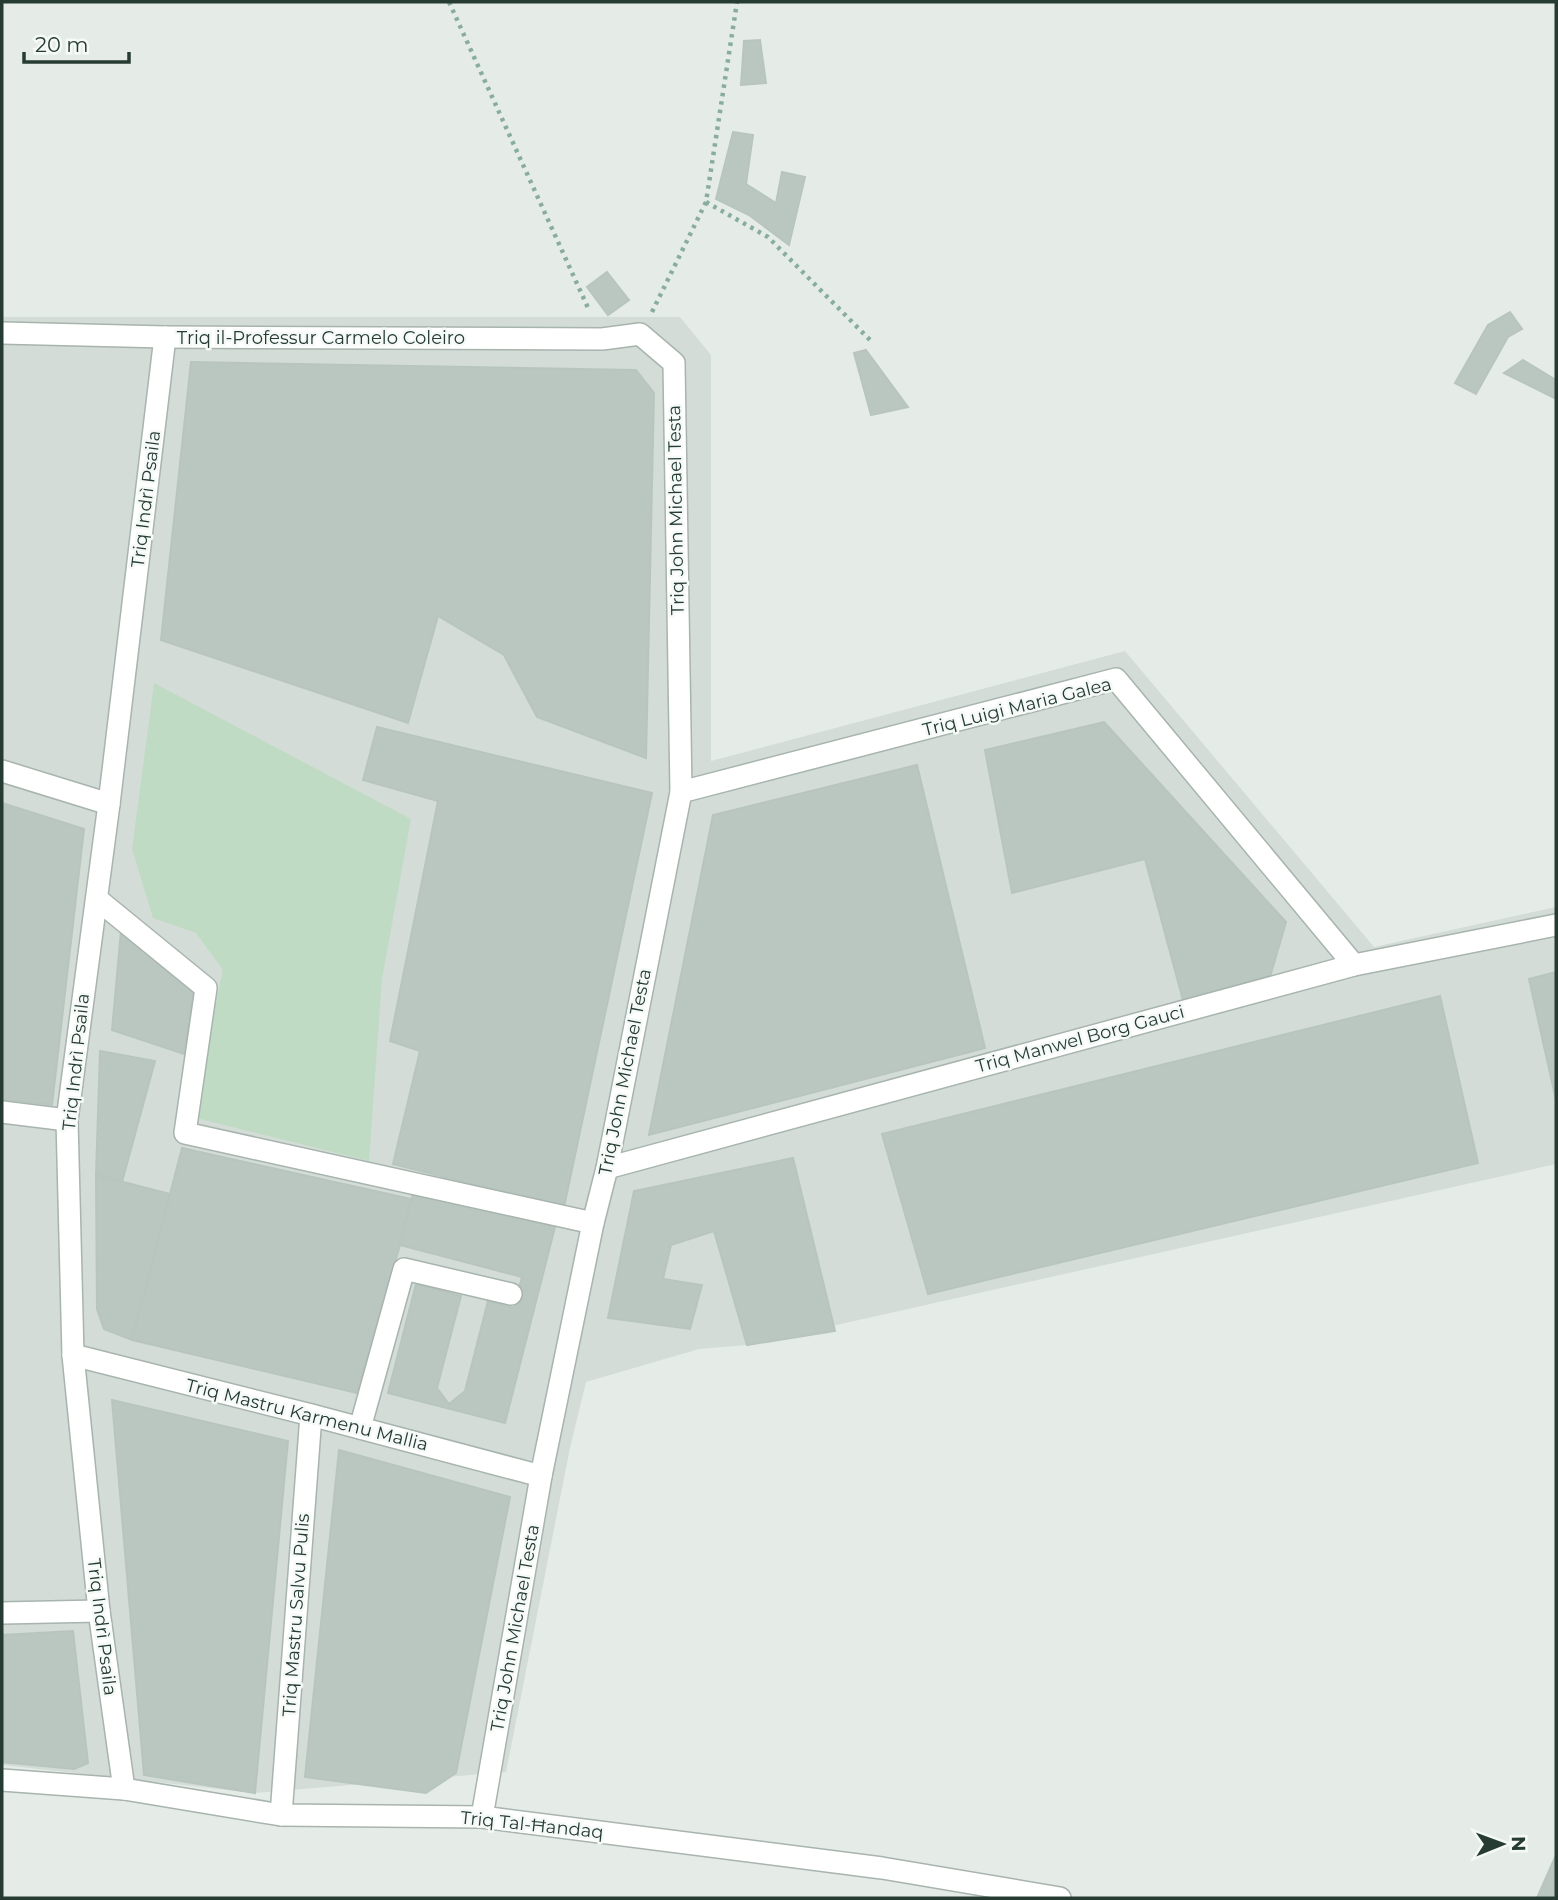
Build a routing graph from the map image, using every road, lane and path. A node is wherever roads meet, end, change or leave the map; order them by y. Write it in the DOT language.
graph roads {
  1 [pos="449,2"];
  2 [pos="737,2"];
  3 [pos="706,202"];
  4 [pos="2,333"];
  5 [pos="640,334"];
  6 [pos="165,337"];
  7 [pos="601,339"];
  8 [pos="870,340"];
  9 [pos="2,771"];
  10 [pos="681,792"];
  11 [pos="109,804"];
  12 [pos="97,899"];
  13 [pos="1556,925"];
  14 [pos="1354,965"];
  15 [pos="2,1112"];
  16 [pos="67,1120"];
  17 [pos="607,1168"];
  18 [pos="593,1223"];
  19 [pos="511,1294"];
  20 [pos="73,1355"];
  21 [pos="311,1415"];
  22 [pos="360,1428"];
  23 [pos="541,1476"];
  24 [pos="99,1611"];
  25 [pos="2,1613"];
  26 [pos="2,1780"];
  27 [pos="124,1788"];
  28 [pos="281,1815"];
  29 [pos="482,1817"];
  30 [pos="1060,1898"];
  1 -- 7 [label="path"];
  2 -- 3 [label="path"];
  3 -- 5 [label="path"];
  3 -- 8 [label="path"];
  4 -- 6 [label="street, Triq il-Professur Carmelo Coleiro"];
  5 -- 7 [label="street, Triq il-Professur Carmelo Coleiro"];
  5 -- 10 [label="street, Triq John Michael Testa"];
  6 -- 7 [label="street, Triq il-Professur Carmelo Coleiro"];
  6 -- 11 [label="street, Triq Indrì Psaila"];
  9 -- 11 [label="street"];
  10 -- 14 [label="street, Triq Luigi Maria Galea"];
  10 -- 17 [label="street, Triq John Michael Testa"];
  11 -- 12 [label="street, Triq Indrì Psaila"];
  12 -- 16 [label="street, Triq Indrì Psaila"];
  12 -- 18 [label="street"];
  13 -- 14 [label="street, Triq Manwel Borg Gauci"];
  14 -- 17 [label="street, Triq Manwel Borg Gauci"];
  15 -- 16 [label="street"];
  16 -- 20 [label="street, Triq Indrì Psaila"];
  17 -- 18 [label="street, Triq John Michael Testa"];
  18 -- 23 [label="street, Triq John Michael Testa"];
  19 -- 22 [label="street"];
  20 -- 21 [label="street, Triq Mastru Karmenu Mallia"];
  20 -- 24 [label="street, Triq Indrì Psaila"];
  21 -- 22 [label="street, Triq Mastru Karmenu Mallia"];
  21 -- 28 [label="street, Triq Mastru Salvu Pulis"];
  22 -- 23 [label="street, Triq Mastru Karmenu Mallia"];
  23 -- 29 [label="street, Triq John Michael Testa"];
  24 -- 25 [label="street"];
  24 -- 27 [label="street, Triq Indrì Psaila"];
  26 -- 27 [label="street, Triq Tal-Ħandaq"];
  27 -- 28 [label="street, Triq Tal-Ħandaq"];
  28 -- 29 [label="street, Triq Tal-Ħandaq"];
  29 -- 30 [label="street, Triq Tal-Ħandaq"];
}
